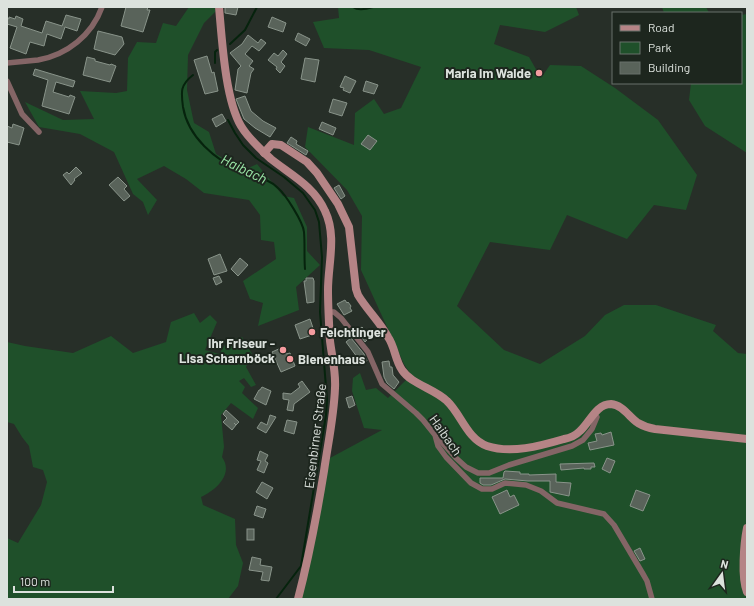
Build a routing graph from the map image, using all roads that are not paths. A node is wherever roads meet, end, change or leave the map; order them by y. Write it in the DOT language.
graph roads {
  1 [pos="102,7"];
  2 [pos="219,7"];
  3 [pos="7,63"];
  4 [pos="7,81"];
  5 [pos="39,132"];
  6 [pos="264,153"];
  7 [pos="329,312"];
  8 [pos="594,414"];
  9 [pos="435,435"];
  10 [pos="747,439"];
  11 [pos="747,528"];
  12 [pos="747,592"];
  13 [pos="298,599"];
  14 [pos="652,599"];
  1 -- 3 [label="street"];
  2 -- 6 [label="main road, Eisenbirner Straße"];
  4 -- 5 [label="street"];
  6 -- 7 [label="main road, Eisenbirner Straße"];
  6 -- 8 [label="main road"];
  7 -- 9 [label="street, Haibach"];
  7 -- 13 [label="main road, Eisenbirner Straße"];
  8 -- 9 [label="street"];
  8 -- 10 [label="main road"];
  9 -- 14 [label="street, Haibach"];
  11 -- 12 [label="main road"];
}
